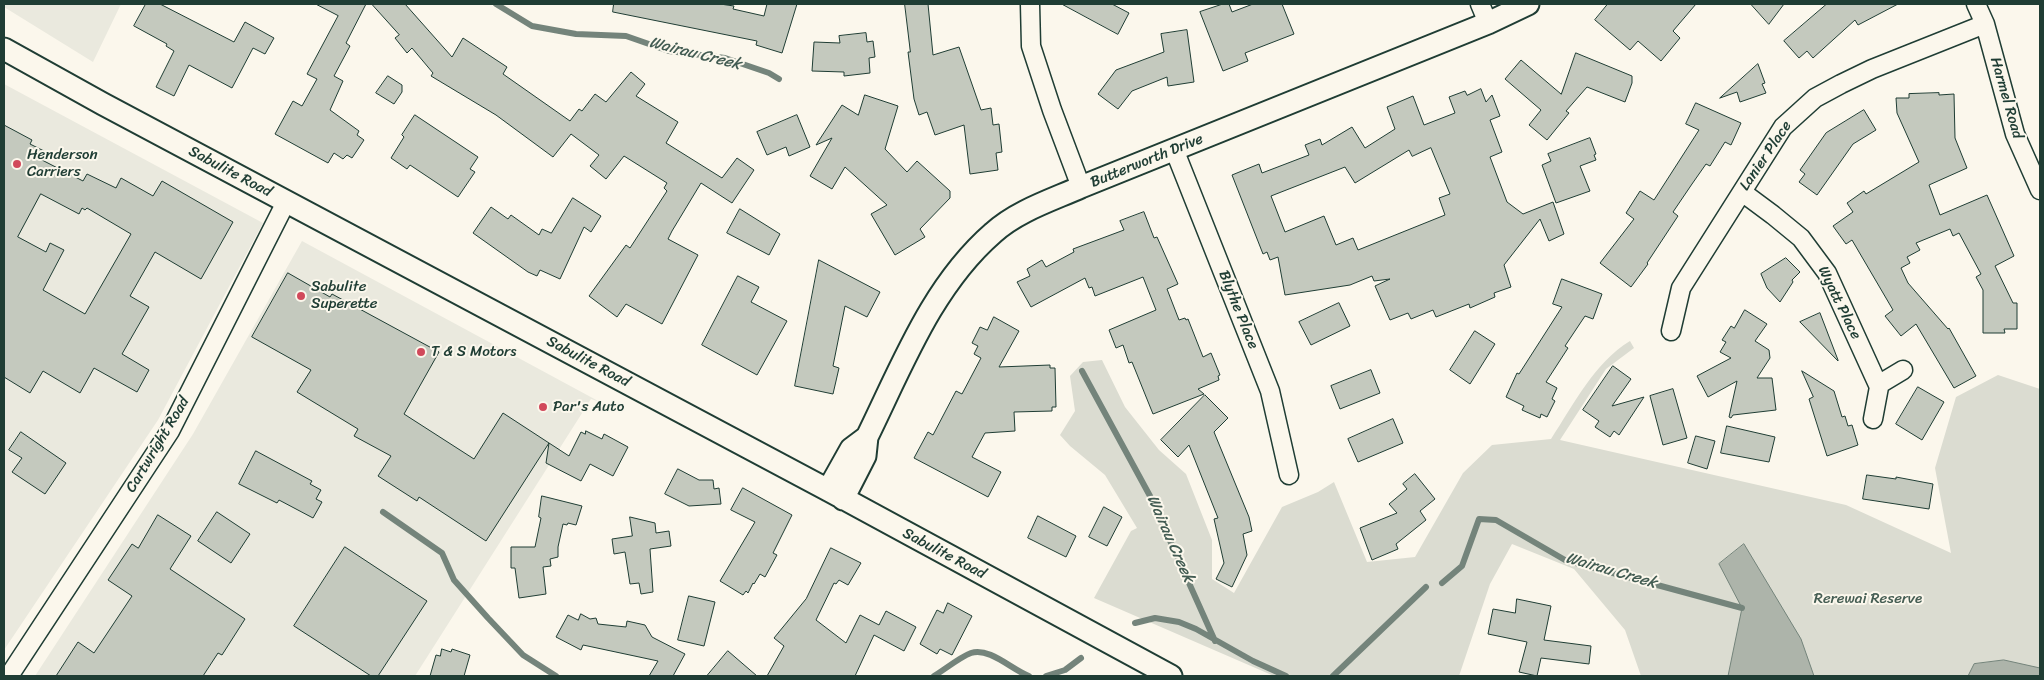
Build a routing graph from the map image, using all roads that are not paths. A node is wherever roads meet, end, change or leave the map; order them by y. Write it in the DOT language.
graph roads {
  1 [pos="1030,4"];
  2 [pos="1480,4"];
  3 [pos="1528,4"];
  4 [pos="1976,4"];
  5 [pos="1488,23"];
  6 [pos="1985,24"];
  7 [pos="4,49"];
  8 [pos="1174,150"];
  9 [pos="1081,187"];
  10 [pos="2040,190"];
  11 [pos="1742,192"];
  12 [pos="286,202"];
  13 [pos="1671,331"];
  14 [pos="1903,370"];
  15 [pos="1878,385"];
  16 [pos="1873,419"];
  17 [pos="1289,475"];
  18 [pos="835,495"];
  19 [pos="9,676"];
  20 [pos="1172,676"];
  1 -- 9 [label="street"];
  2 -- 5 [label="street"];
  3 -- 5 [label="street, Butterworth Drive"];
  4 -- 6 [label="street, Harmel Road"];
  5 -- 8 [label="street, Butterworth Drive"];
  6 -- 10 [label="street, Harmel Road"];
  6 -- 11 [label="street, Lanier Place"];
  7 -- 12 [label="street, Sabulite Road"];
  8 -- 9 [label="street, Butterworth Drive"];
  8 -- 17 [label="street, Blythe Place"];
  9 -- 18 [label="street, Butterworth Drive"];
  11 -- 13 [label="street, Lanier Place"];
  11 -- 15 [label="street, Wyatt Place"];
  12 -- 18 [label="street, Sabulite Road"];
  12 -- 19 [label="street, Cartwright Road"];
  14 -- 15 [label="street"];
  15 -- 16 [label="street"];
  18 -- 20 [label="street, Sabulite Road"];
}
